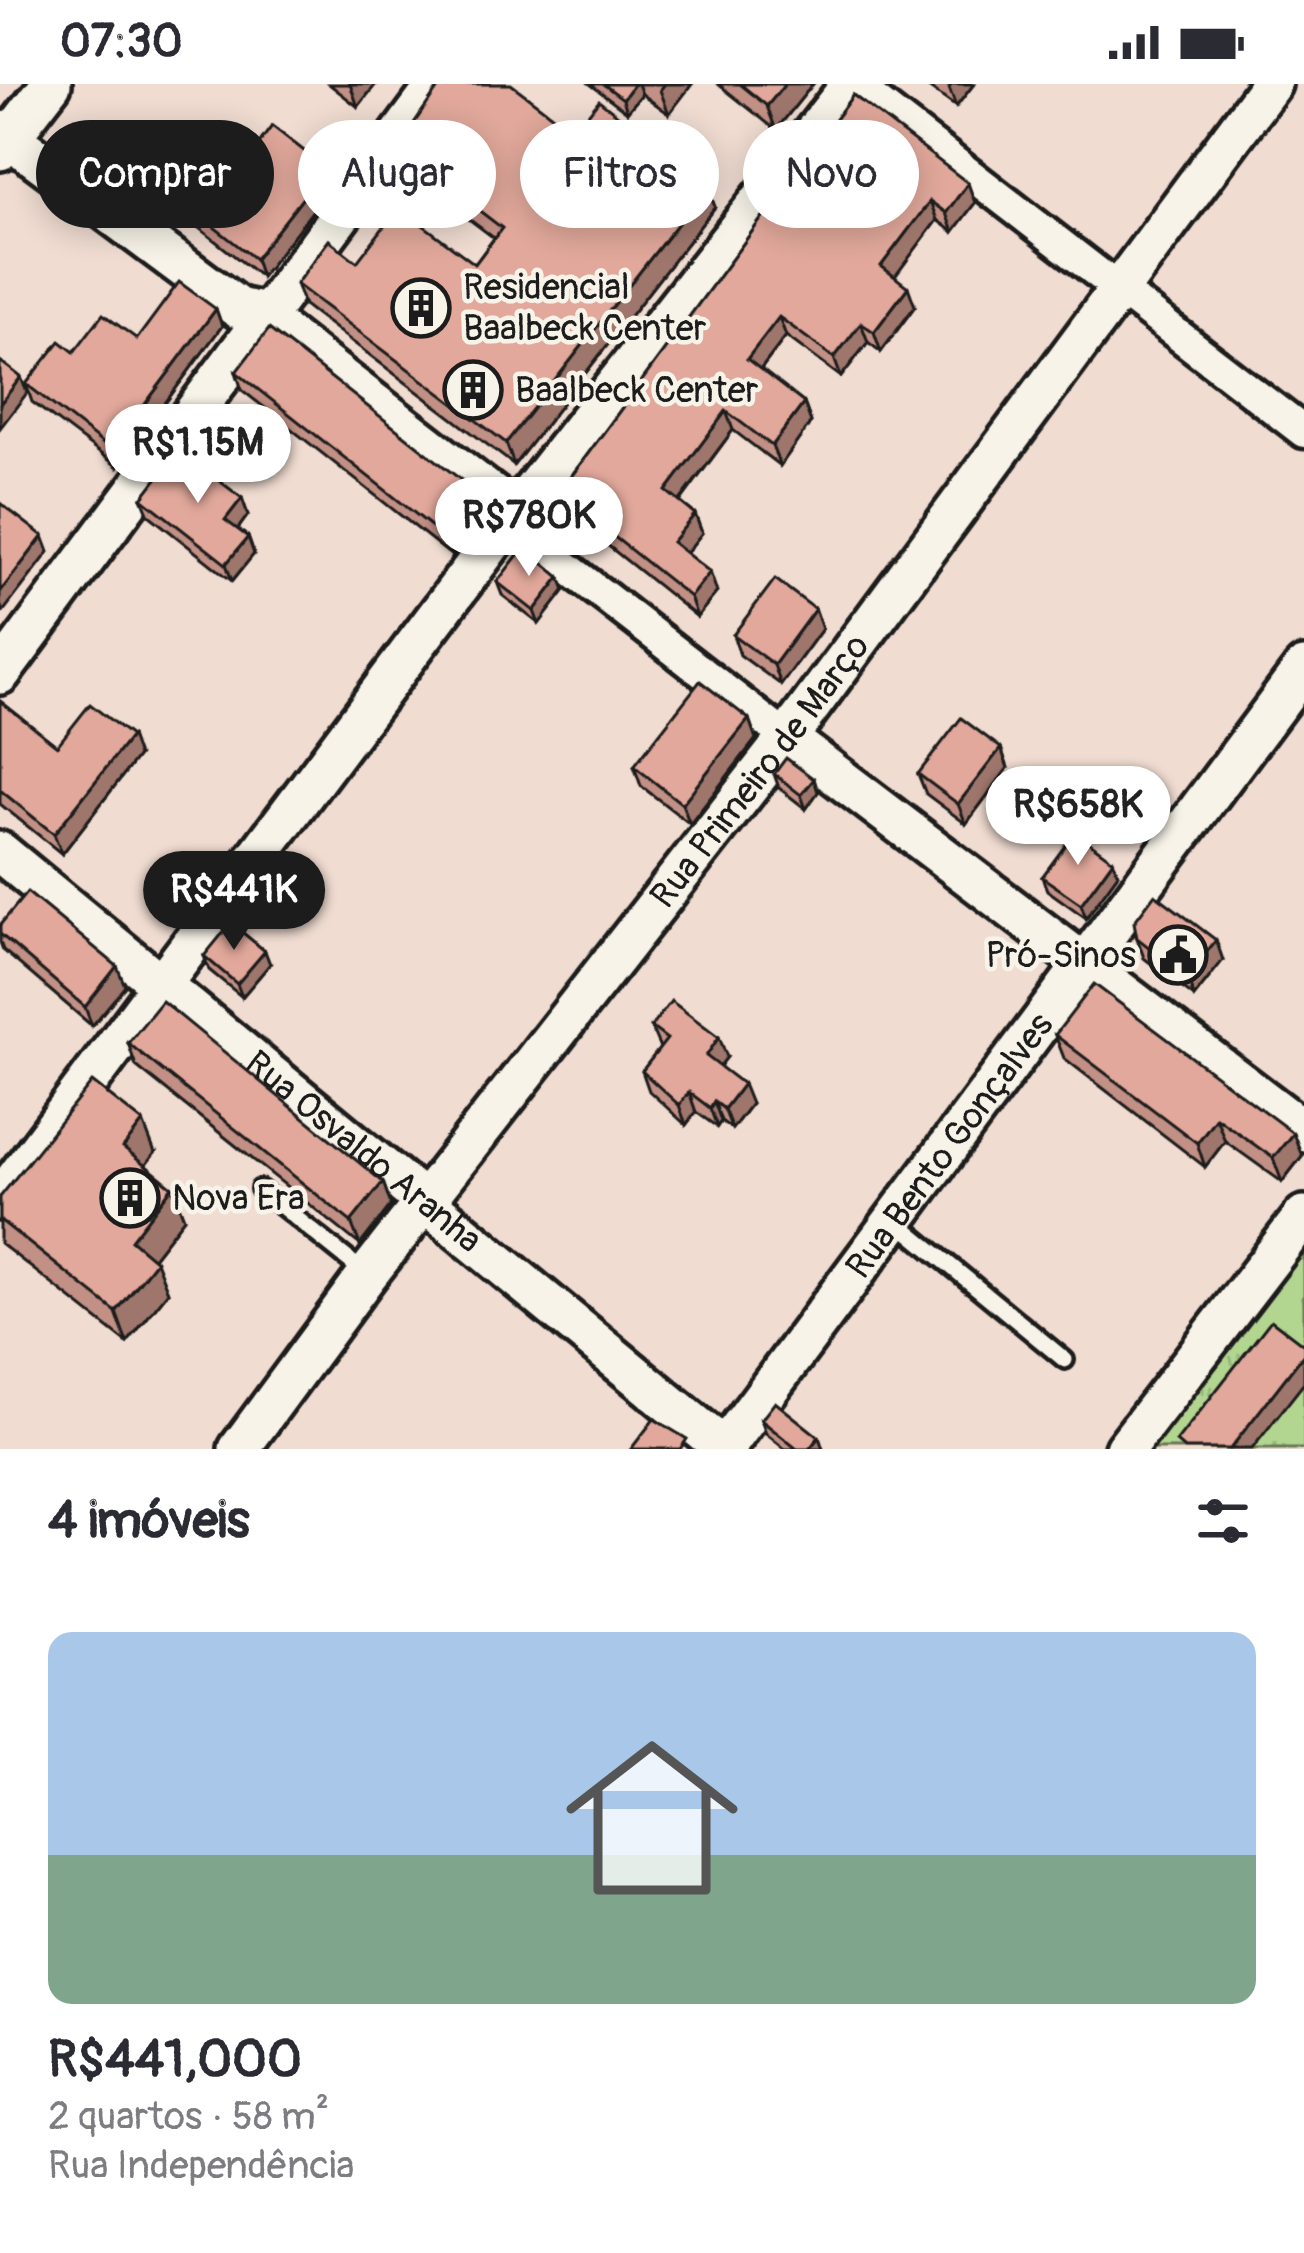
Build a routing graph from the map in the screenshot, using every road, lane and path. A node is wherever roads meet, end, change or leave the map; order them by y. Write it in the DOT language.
graph roads {
  1 [pos="51,84"];
  2 [pos="438,84"];
  3 [pos="853,84"];
  4 [pos="1271,84"];
  5 [pos="3,140"];
  6 [pos="1117,289"];
  7 [pos="266,314"];
  8 [pos="1304,432"];
  9 [pos="519,510"];
  10 [pos="1304,668"];
  11 [pos="0,674"];
  12 [pos="787,738"];
  13 [pos="0,851"];
  14 [pos="1085,963"];
  15 [pos="164,983"];
  16 [pos="1304,1131"];
  17 [pos="260,1189"];
  18 [pos="0,1200"];
  19 [pos="425,1200"];
  20 [pos="1304,1216"];
  21 [pos="895,1220"];
  22 [pos="367,1275"];
  23 [pos="1065,1360"];
  24 [pos="239,1449"];
  25 [pos="725,1449"];
  26 [pos="1125,1449"];
  1 -- 5 [label="street"];
  2 -- 7 [label="street"];
  3 -- 6 [label="street"];
  3 -- 9 [label="street"];
  4 -- 6 [label="street, Rua Primeiro de Março"];
  5 -- 7 [label="street"];
  6 -- 8 [label="street"];
  6 -- 12 [label="street, Rua Primeiro de Março"];
  7 -- 9 [label="street"];
  7 -- 11 [label="street"];
  9 -- 12 [label="street"];
  9 -- 15 [label="street"];
  10 -- 14 [label="street, Rua Bento Gonçalves"];
  12 -- 14 [label="street"];
  12 -- 19 [label="street, Rua Primeiro de Março"];
  13 -- 15 [label="street, Rua Osvaldo Aranha"];
  14 -- 16 [label="street"];
  14 -- 21 [label="street, Rua Bento Gonçalves"];
  15 -- 18 [label="street"];
  15 -- 19 [label="street, Rua Osvaldo Aranha"];
  17 -- 22 [label="lane"];
  19 -- 22 [label="street, Rua Primeiro de Março"];
  19 -- 25 [label="street, Rua Osvaldo Aranha"];
  20 -- 26 [label="street"];
  21 -- 23 [label="lane"];
  21 -- 25 [label="street, Rua Bento Gonçalves"];
  22 -- 24 [label="street, Rua Primeiro de Março"];
}
